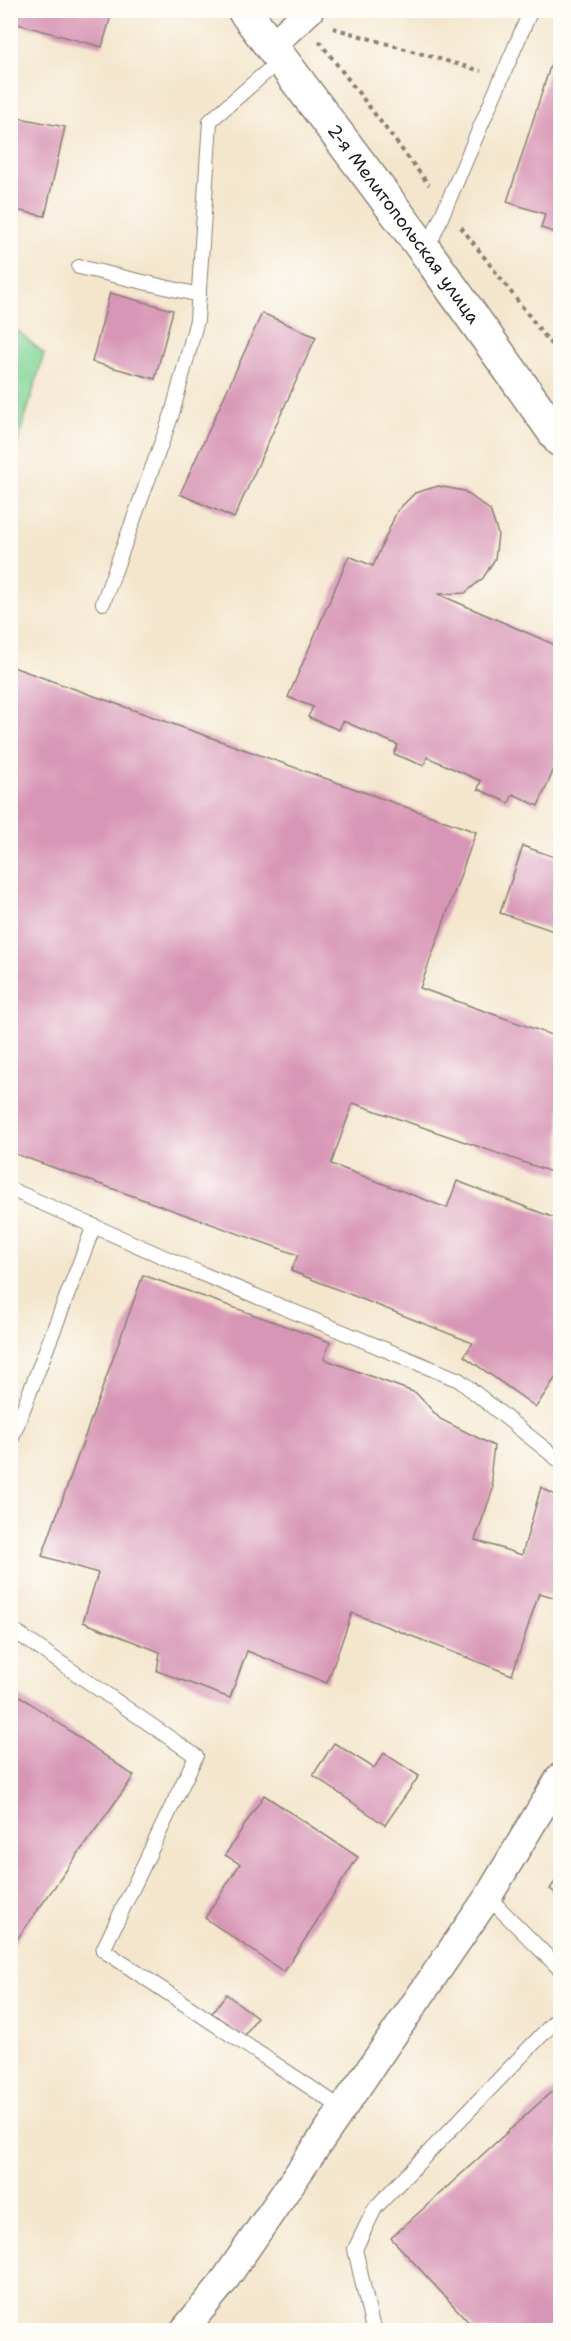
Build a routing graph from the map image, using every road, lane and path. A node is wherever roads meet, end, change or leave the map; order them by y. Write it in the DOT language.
graph roads {
  1 [pos="244,10"];
  2 [pos="531,10"];
  3 [pos="306,15"];
  4 [pos="275,53"];
  5 [pos="502,77"];
  6 [pos="426,252"];
  7 [pos="79,267"];
  8 [pos="199,295"];
  9 [pos="559,434"];
  10 [pos="103,603"];
  11 [pos="10,1189"];
  12 [pos="94,1226"];
  13 [pos="10,1443"];
  14 [pos="561,1461"];
  15 [pos="10,1628"];
  16 [pos="561,1777"];
  17 [pos="488,1897"];
  18 [pos="561,1969"];
  19 [pos="561,2016"];
  20 [pos="343,2109"];
  21 [pos="184,2331"];
  22 [pos="376,2331"];
  1 -- 4 [label="street, 2-я Мелитопольская улица"];
  2 -- 5 [label="lane"];
  3 -- 4 [label="street"];
  3 -- 5 [label="path"];
  4 -- 6 [label="street, 2-я Мелитопольская улица"];
  4 -- 8 [label="lane"];
  5 -- 6 [label="lane"];
  6 -- 9 [label="street, 2-я Мелитопольская улица"];
  7 -- 8 [label="lane"];
  8 -- 10 [label="lane"];
  11 -- 12 [label="lane"];
  12 -- 13 [label="lane"];
  12 -- 14 [label="lane"];
  15 -- 20 [label="lane"];
  16 -- 17 [label="street"];
  17 -- 18 [label="lane"];
  17 -- 20 [label="street"];
  19 -- 22 [label="lane"];
  20 -- 21 [label="street"];
}
